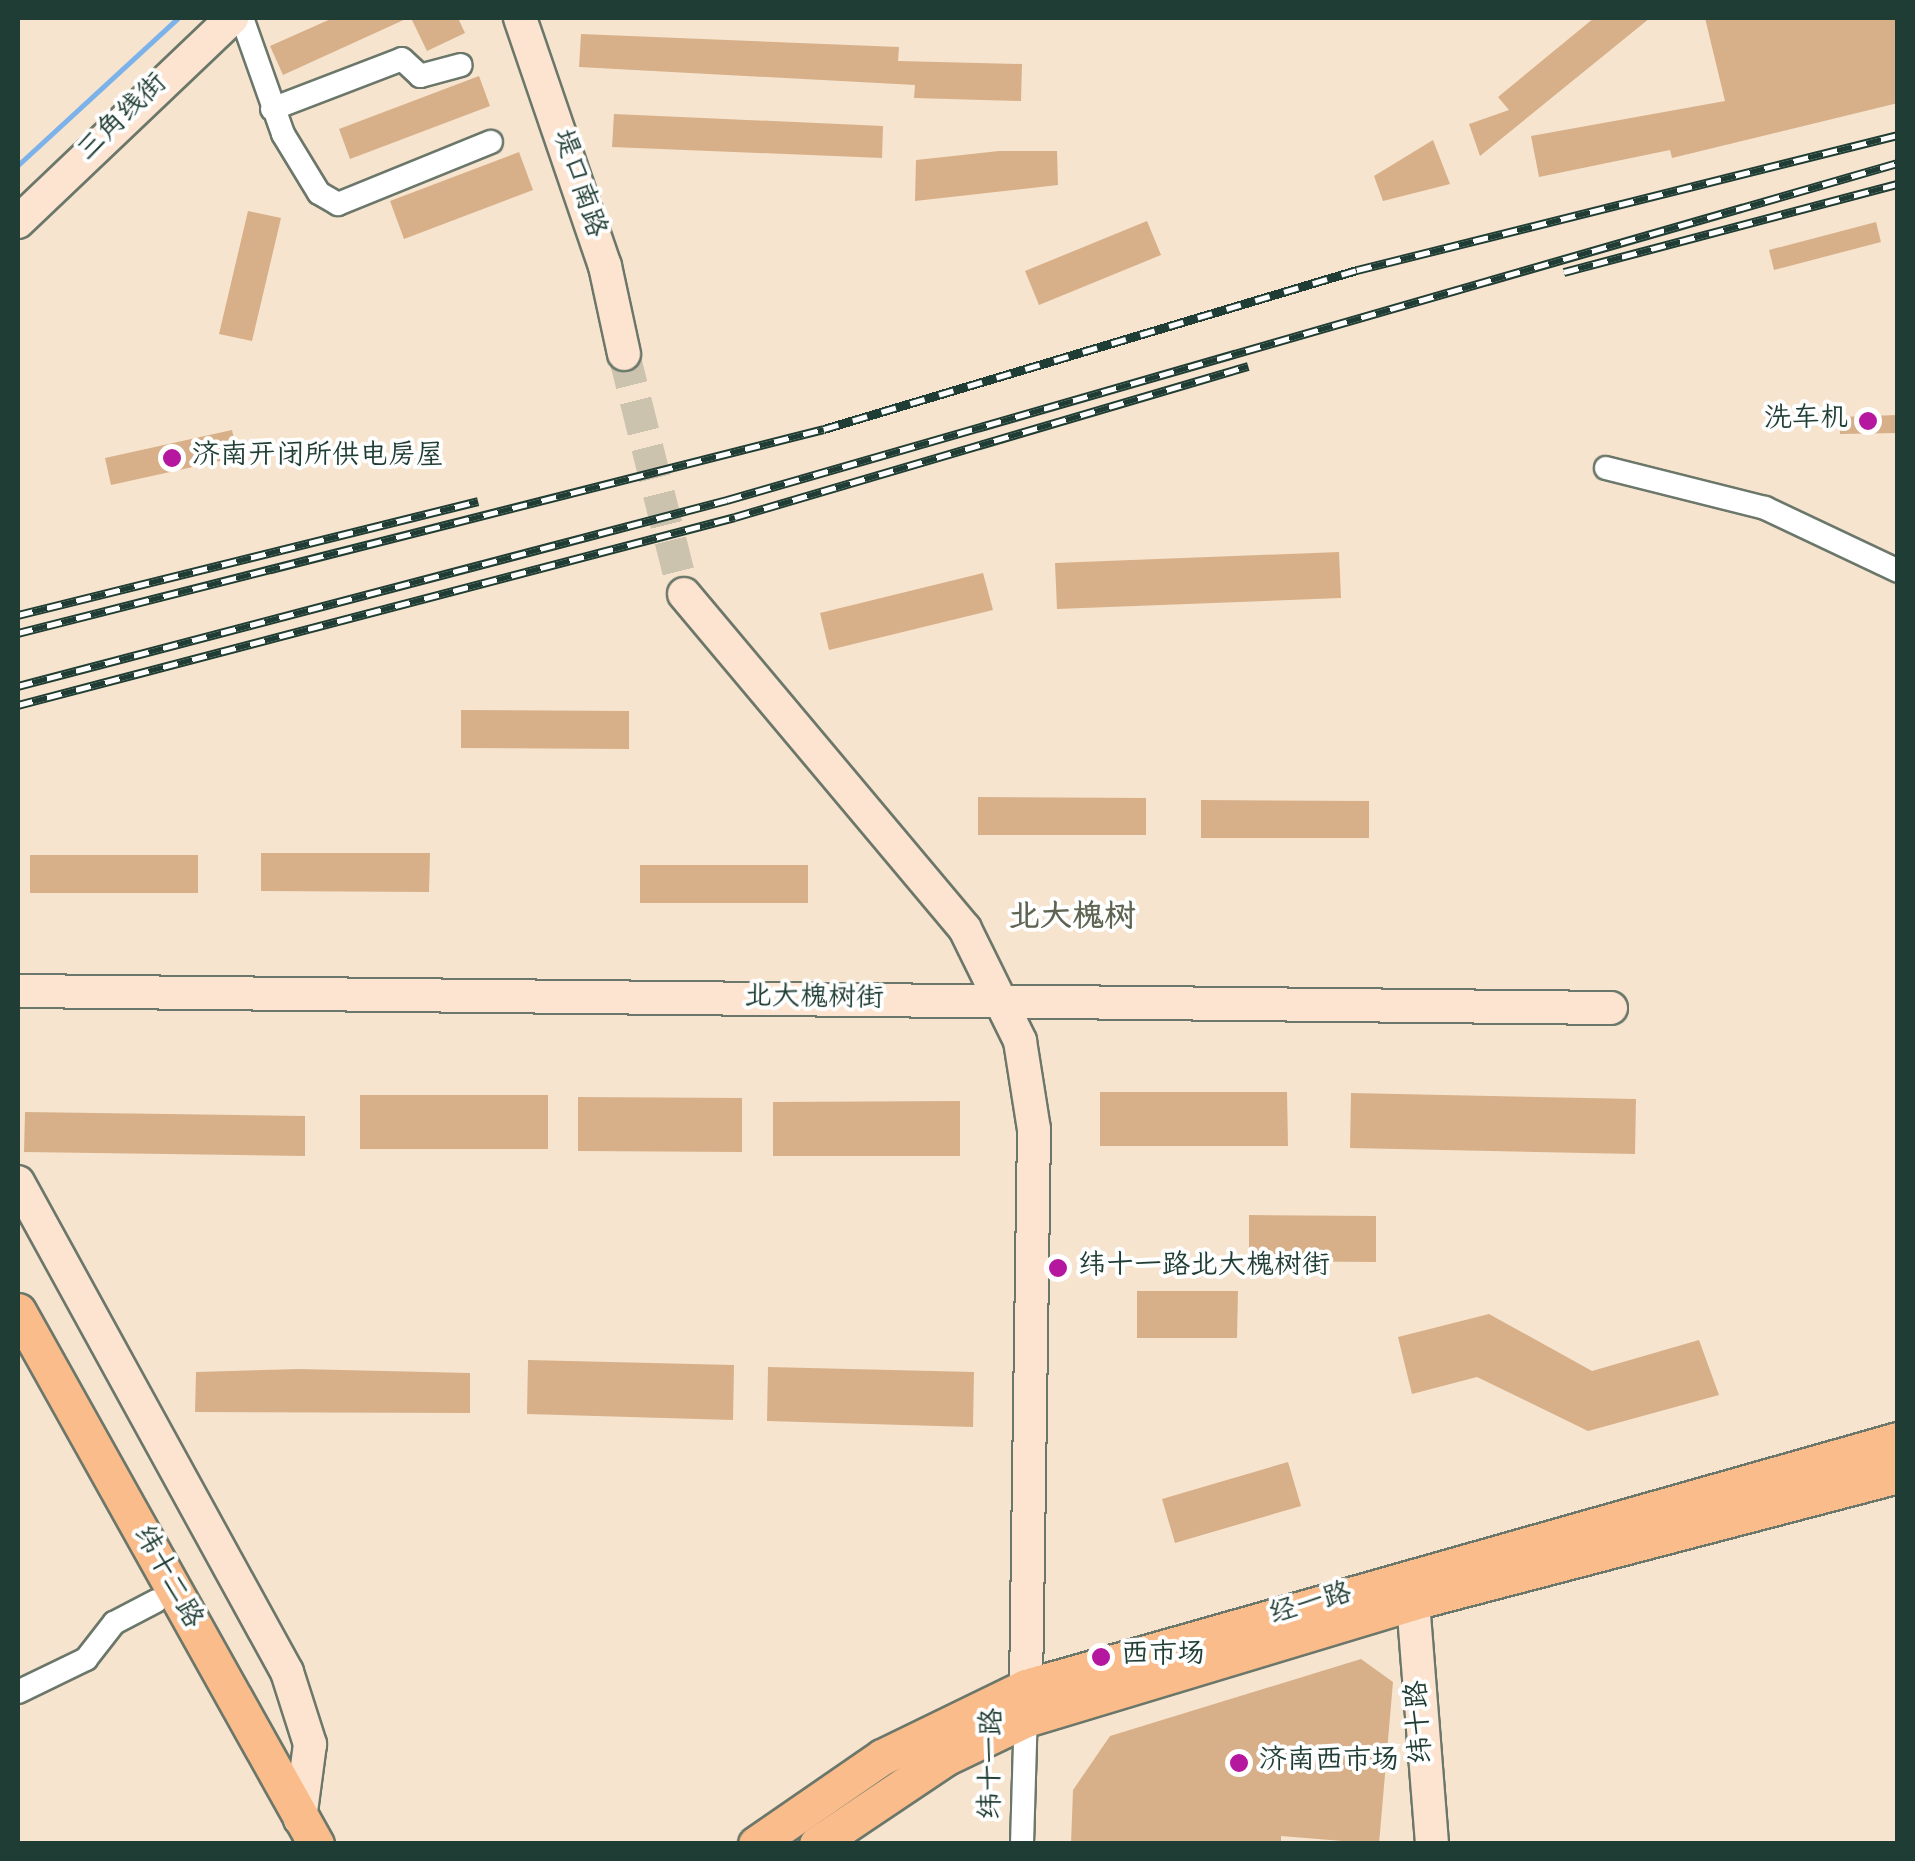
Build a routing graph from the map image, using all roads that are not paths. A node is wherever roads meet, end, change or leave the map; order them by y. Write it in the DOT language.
graph roads {
  1 [pos="232,18"];
  2 [pos="242,18"];
  3 [pos="520,18"];
  4 [pos="462,64"];
  5 [pos="272,108"];
  6 [pos="491,142"];
  7 [pos="18,222"];
  8 [pos="624,354"];
  9 [pos="1606,468"];
  10 [pos="1898,571"];
  11 [pos="684,594"];
  12 [pos="18,991"];
  13 [pos="1004,1002"];
  14 [pos="1611,1008"];
  15 [pos="18,1182"];
  16 [pos="18,1311"];
  17 [pos="18,1350"];
  18 [pos="1898,1440"];
  19 [pos="1898,1475"];
  20 [pos="156,1600"];
  21 [pos="1413,1602"];
  22 [pos="18,1692"];
  23 [pos="1026,1703"];
  24 [pos="302,1835"];
  25 [pos="756,1844"];
  26 [pos="817,1844"];
  27 [pos="1022,1844"];
  28 [pos="1432,1844"];
  1 -- 7 [label="street, 三角线街"];
  2 -- 5 [label="street"];
  3 -- 8 [label="street, 堤口南路"];
  4 -- 5 [label="street"];
  5 -- 6 [label="street"];
  9 -- 10 [label="street"];
  11 -- 13 [label="street"];
  12 -- 13 [label="street, 北大槐树街"];
  13 -- 14 [label="street, 北大槐树街"];
  13 -- 23 [label="street"];
  15 -- 24 [label="street"];
  16 -- 24 [label="main road, 纬十二路"];
  17 -- 20 [label="main road, 纬十二路"];
  18 -- 23 [label="main road, 经一路"];
  19 -- 21 [label="main road, 经一路"];
  20 -- 22 [label="street"];
  20 -- 24 [label="main road, 纬十二路"];
  21 -- 23 [label="main road, 经一路"];
  21 -- 28 [label="street, 纬十路"];
  23 -- 25 [label="main road, 经一路"];
  23 -- 26 [label="main road, 经一路"];
  23 -- 27 [label="street, 纬十一路"];
}
